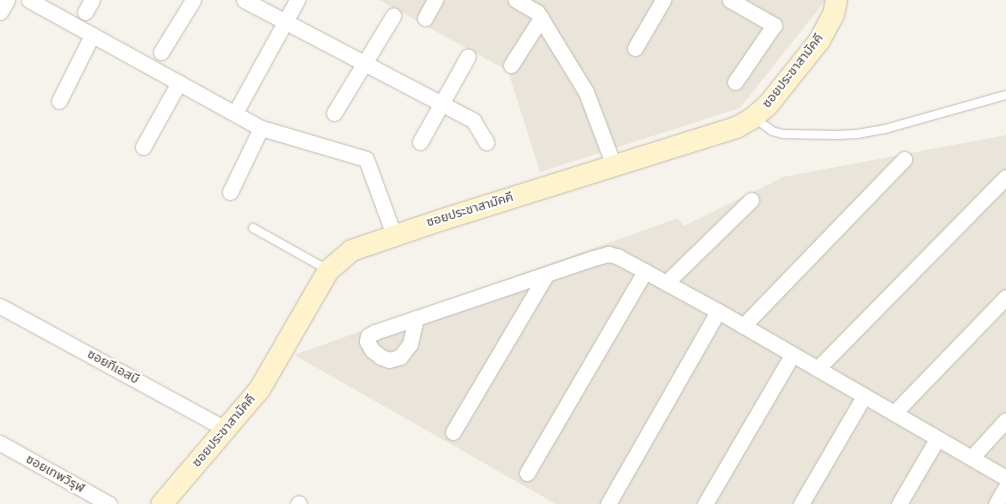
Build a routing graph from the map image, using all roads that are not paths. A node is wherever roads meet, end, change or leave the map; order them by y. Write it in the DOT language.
graph roads {
  1 [pos="7,0"];
  2 [pos="30,0"];
  3 [pos="193,0"];
  4 [pos="244,0"];
  5 [pos="297,0"];
  6 [pos="435,0"];
  7 [pos="516,0"];
  8 [pos="663,0"];
  9 [pos="730,0"];
  10 [pos="836,0"];
  11 [pos="541,10"];
  12 [pos="0,12"];
  13 [pos="393,16"];
  14 [pos="425,18"];
  15 [pos="285,22"];
  16 [pos="92,35"];
  17 [pos="635,48"];
  18 [pos="161,52"];
  19 [pos="468,56"];
  20 [pos="364,63"];
  21 [pos="511,65"];
  22 [pos="178,82"];
  23 [pos="735,82"];
  24 [pos="1006,95"];
  25 [pos="58,101"];
  26 [pos="442,104"];
  27 [pos="235,114"];
  28 [pos="334,114"];
  29 [pos="753,118"];
  30 [pos="261,128"];
  31 [pos="420,142"];
  32 [pos="486,142"];
  33 [pos="143,147"];
  34 [pos="904,159"];
  35 [pos="614,166"];
  36 [pos="1006,177"];
  37 [pos="230,192"];
  38 [pos="751,200"];
  39 [pos="253,228"];
  40 [pos="394,235"];
  41 [pos="328,270"];
  42 [pos="645,271"];
  43 [pos="546,275"];
  44 [pos="666,282"];
  45 [pos="1006,297"];
  46 [pos="0,306"];
  47 [pos="718,311"];
  48 [pos="416,318"];
  49 [pos="743,326"];
  50 [pos="792,354"];
  51 [pos="817,369"];
  52 [pos="864,396"];
  53 [pos="894,413"];
  54 [pos="1006,420"];
  55 [pos="226,429"];
  56 [pos="453,432"];
  57 [pos="937,439"];
  58 [pos="0,443"];
  59 [pos="972,457"];
  60 [pos="527,473"];
  61 [pos="1006,478"];
  62 [pos="1006,487"];
  63 [pos="109,504"];
  64 [pos="161,504"];
  65 [pos="608,504"];
  66 [pos="705,504"];
  67 [pos="801,504"];
  68 [pos="899,504"];
  69 [pos="996,504"];
  1 -- 12 [label="street"];
  2 -- 16 [label="street"];
  3 -- 18 [label="street"];
  4 -- 15 [label="street"];
  5 -- 15 [label="street"];
  6 -- 14 [label="street"];
  7 -- 11 [label="street"];
  8 -- 17 [label="street"];
  9 -- 23 [label="street"];
  10 -- 29 [label="street, ซอยประชาสามัคคี"];
  11 -- 21 [label="street"];
  11 -- 35 [label="street"];
  13 -- 20 [label="street"];
  15 -- 20 [label="street"];
  15 -- 27 [label="street"];
  16 -- 22 [label="street"];
  16 -- 25 [label="street"];
  19 -- 26 [label="street"];
  20 -- 26 [label="street"];
  20 -- 28 [label="street"];
  22 -- 27 [label="street"];
  22 -- 33 [label="street"];
  24 -- 29 [label="lane"];
  26 -- 31 [label="street"];
  26 -- 32 [label="street"];
  27 -- 30 [label="street"];
  29 -- 35 [label="street, ซอยประชาสามัคคี"];
  30 -- 37 [label="street"];
  30 -- 40 [label="street"];
  34 -- 49 [label="street"];
  35 -- 40 [label="street, ซอยประชาสามัคคี"];
  36 -- 51 [label="street"];
  38 -- 44 [label="street"];
  39 -- 41 [label="lane"];
  40 -- 41 [label="street, ซอยประชาสามัคคี"];
  41 -- 55 [label="street, ซอยประชาสามัคคี"];
  42 -- 43 [label="street"];
  42 -- 44 [label="street"];
  42 -- 60 [label="street"];
  43 -- 48 [label="street"];
  43 -- 56 [label="street"];
  44 -- 47 [label="street"];
  45 -- 53 [label="street"];
  46 -- 55 [label="street, ซอยทีเอสบี"];
  47 -- 49 [label="street"];
  47 -- 65 [label="street"];
  49 -- 50 [label="street"];
  50 -- 51 [label="street"];
  50 -- 66 [label="street"];
  51 -- 52 [label="street"];
  52 -- 53 [label="street"];
  52 -- 67 [label="street"];
  53 -- 57 [label="street"];
  54 -- 59 [label="street"];
  55 -- 64 [label="street, ซอยประชาสามัคคี"];
  57 -- 59 [label="street"];
  57 -- 68 [label="street"];
  58 -- 63 [label="street, ซอยเทพวิรุฬ"];
  59 -- 61 [label="street"];
  62 -- 69 [label="street"];
}
